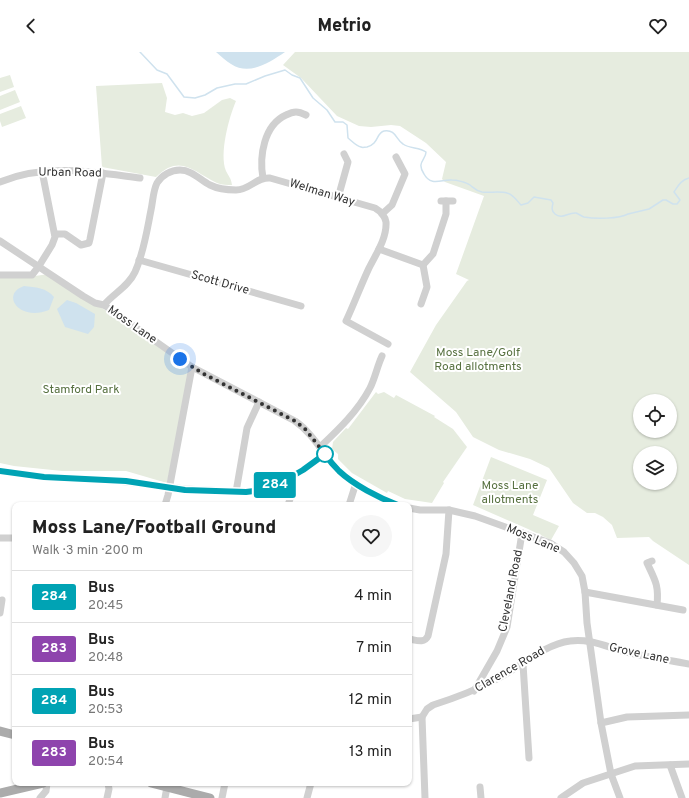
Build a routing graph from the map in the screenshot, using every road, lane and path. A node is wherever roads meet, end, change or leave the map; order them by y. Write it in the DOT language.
graph roads {
  1 [pos="306,115"];
  2 [pos="344,154"];
  3 [pos="396,157"];
  4 [pos="42,171"];
  5 [pos="103,173"];
  6 [pos="140,178"];
  7 [pos="263,178"];
  8 [pos="0,182"];
  9 [pos="338,198"];
  10 [pos="447,201"];
  11 [pos="382,214"];
  12 [pos="55,234"];
  13 [pos="0,241"];
  14 [pos="379,249"];
  15 [pos="139,260"];
  16 [pos="423,265"];
  17 [pos="39,266"];
  18 [pos="0,275"];
  19 [pos="422,304"];
  20 [pos="104,305"];
  21 [pos="301,306"];
  22 [pos="388,344"];
  23 [pos="382,356"];
  24 [pos="192,367"];
  25 [pos="259,402"];
  26 [pos="320,447"];
  27 [pos="325,454"];
  28 [pos="0,471"];
  29 [pos="288,479"];
  30 [pos="356,483"];
  31 [pos="170,487"];
  32 [pos="236,492"];
  33 [pos="166,502"];
  34 [pos="289,502"];
  35 [pos="350,502"];
  36 [pos="392,502"];
  37 [pos="412,508"];
  38 [pos="449,510"];
  39 [pos="522,533"];
  40 [pos="0,538"];
  41 [pos="12,538"];
  42 [pos="652,561"];
  43 [pos="585,592"];
  44 [pos="2,600"];
  45 [pos="657,605"];
  46 [pos="683,610"];
  47 [pos="0,613"];
  48 [pos="412,640"];
  49 [pos="590,641"];
  50 [pos="523,664"];
  51 [pos="689,664"];
  52 [pos="474,691"];
  53 [pos="689,715"];
  54 [pos="422,717"];
  55 [pos="412,719"];
  56 [pos="601,723"];
  57 [pos="0,731"];
  58 [pos="12,734"];
  59 [pos="529,758"];
  60 [pos="689,764"];
  61 [pos="670,765"];
  62 [pos="611,774"];
  63 [pos="30,786"];
  64 [pos="47,786"];
  65 [pos="108,786"];
  66 [pos="163,786"];
  67 [pos="224,786"];
  68 [pos="310,786"];
  69 [pos="167,787"];
  70 [pos="480,787"];
  71 [pos="0,793"];
  72 [pos="40,798"];
  73 [pos="107,798"];
  74 [pos="165,798"];
  75 [pos="210,798"];
  76 [pos="222,798"];
  77 [pos="307,798"];
  78 [pos="425,798"];
  79 [pos="481,798"];
  80 [pos="561,798"];
  81 [pos="620,798"];
  82 [pos="682,798"];
  1 -- 7 [label="street"];
  2 -- 9 [label="street"];
  3 -- 11 [label="street"];
  4 -- 5 [label="street, Urban Road"];
  4 -- 8 [label="street, Urban Road"];
  4 -- 12 [label="street"];
  5 -- 6 [label="street, Urban Road"];
  5 -- 12 [label="street"];
  7 -- 9 [label="street, Welman Way"];
  7 -- 15 [label="street"];
  9 -- 11 [label="street, Welman Way"];
  10 -- 16 [label="street"];
  11 -- 14 [label="street"];
  12 -- 17 [label="street"];
  13 -- 17 [label="street, Moss Lane"];
  14 -- 16 [label="street"];
  14 -- 22 [label="street"];
  15 -- 20 [label="street"];
  15 -- 21 [label="street, Scott Drive"];
  16 -- 19 [label="street"];
  17 -- 18 [label="street"];
  17 -- 20 [label="street, Moss Lane"];
  20 -- 24 [label="street, Moss Lane"];
  23 -- 26 [label="street"];
  24 -- 25 [label="street, Moss Lane"];
  24 -- 31 [label="street"];
  25 -- 26 [label="street, Moss Lane"];
  25 -- 32 [label="street"];
  26 -- 27 [label="street, Moss Lane"];
  27 -- 29 [label="street"];
  27 -- 30 [label="street, Moss Lane"];
  28 -- 31 [label="street"];
  29 -- 32 [label="street"];
  29 -- 34 [label="street"];
  30 -- 35 [label="street"];
  30 -- 36 [label="street, Moss Lane"];
  31 -- 32 [label="street"];
  31 -- 33 [label="street"];
  37 -- 38 [label="street, Moss Lane"];
  38 -- 39 [label="street, Moss Lane"];
  38 -- 48 [label="street"];
  39 -- 43 [label="street, Moss Lane"];
  39 -- 52 [label="street, Cleveland Road"];
  40 -- 41 [label="street"];
  42 -- 45 [label="street"];
  43 -- 45 [label="street"];
  43 -- 49 [label="street, Moss Lane"];
  44 -- 47 [label="street"];
  45 -- 46 [label="street"];
  49 -- 50 [label="street, Clarence Road"];
  49 -- 51 [label="street, Grove Lane"];
  49 -- 56 [label="street, Moss Lane"];
  50 -- 52 [label="street, Clarence Road"];
  50 -- 59 [label="street"];
  52 -- 54 [label="street, Clarence Road"];
  53 -- 56 [label="street"];
  54 -- 55 [label="street"];
  54 -- 78 [label="street"];
  56 -- 62 [label="street, Moss Lane"];
  57 -- 58 [label="main road"];
  60 -- 61 [label="street"];
  61 -- 62 [label="street"];
  61 -- 82 [label="street"];
  62 -- 80 [label="street"];
  62 -- 81 [label="street, Moss Lane"];
  63 -- 71 [label="main road"];
  64 -- 72 [label="street"];
  65 -- 73 [label="street"];
  66 -- 69 [label="main road"];
  67 -- 76 [label="street"];
  68 -- 77 [label="street"];
  69 -- 74 [label="street"];
  69 -- 75 [label="main road"];
  70 -- 79 [label="street"];
}
